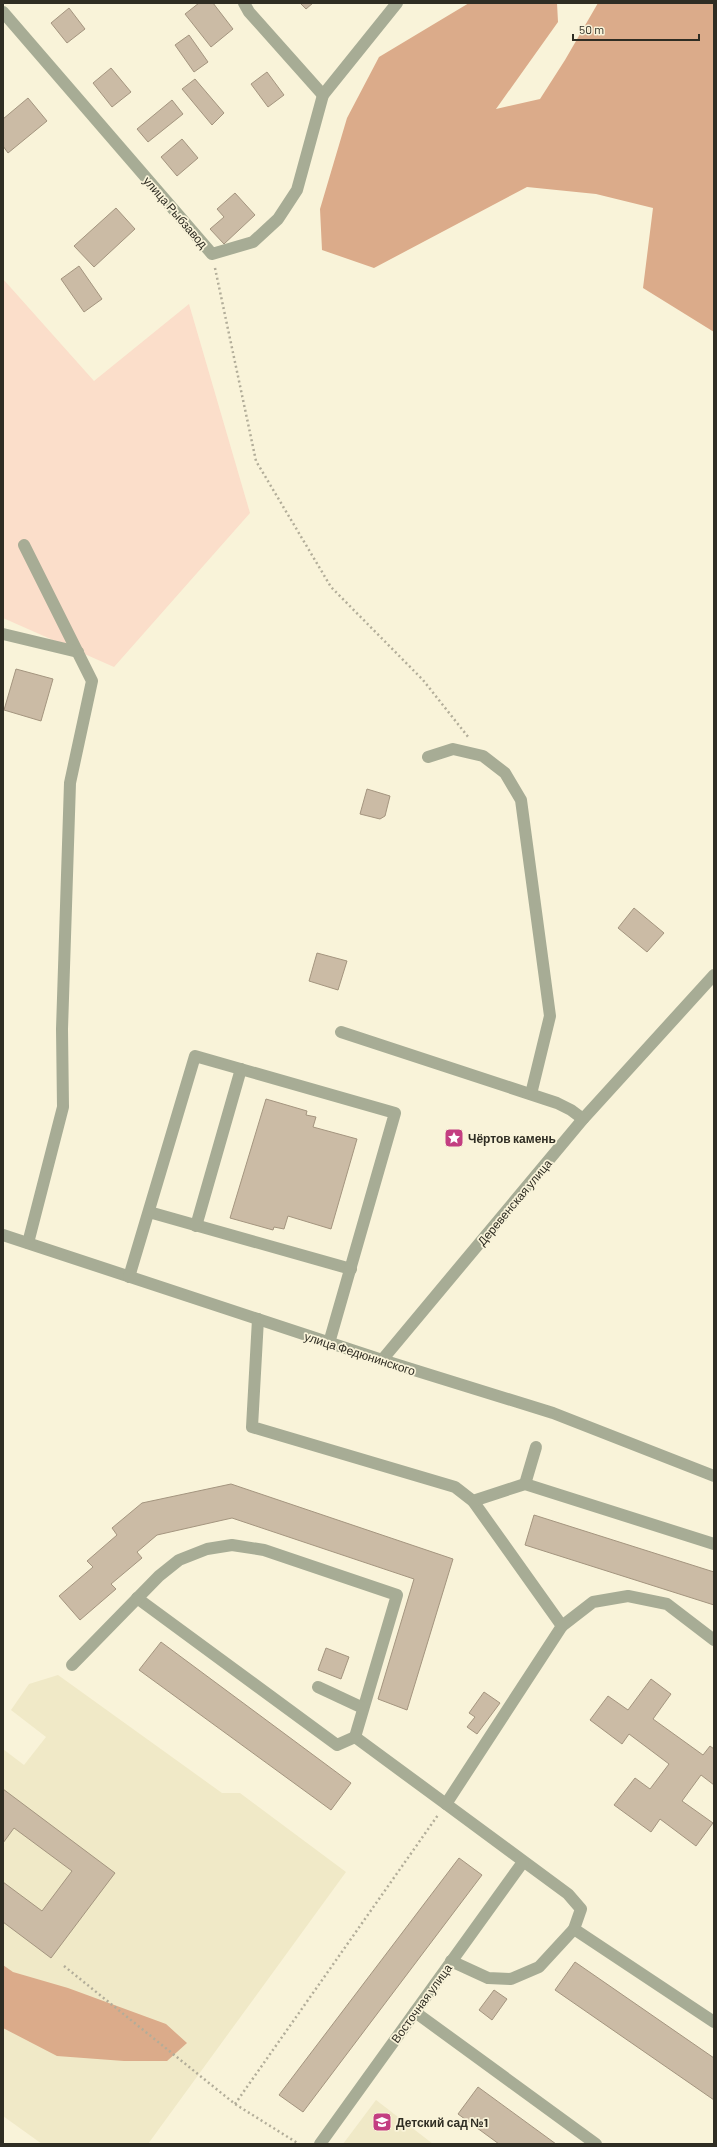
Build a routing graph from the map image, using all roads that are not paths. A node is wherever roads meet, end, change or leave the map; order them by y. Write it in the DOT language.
graph roads {
  1 [pos="244,3"];
  2 [pos="397,3"];
  3 [pos="3,12"];
  4 [pos="323,95"];
  5 [pos="24,545"];
  6 [pos="3,634"];
  7 [pos="78,652"];
  8 [pos="428,757"];
  9 [pos="714,975"];
  10 [pos="340,1032"];
  11 [pos="241,1069"];
  12 [pos="530,1094"];
  13 [pos="583,1119"];
  14 [pos="149,1212"];
  15 [pos="196,1226"];
  16 [pos="3,1235"];
  17 [pos="28,1243"];
  18 [pos="351,1269"];
  19 [pos="130,1277"];
  20 [pos="258,1319"];
  21 [pos="330,1343"];
  22 [pos="382,1360"];
  23 [pos="536,1447"];
  24 [pos="714,1476"];
  25 [pos="525,1484"];
  26 [pos="473,1502"];
  27 [pos="714,1544"];
  28 [pos="137,1598"];
  29 [pos="562,1626"];
  30 [pos="714,1640"];
  31 [pos="72,1665"];
  32 [pos="318,1687"];
  33 [pos="364,1708"];
  34 [pos="355,1737"];
  35 [pos="446,1804"];
  36 [pos="523,1862"];
  37 [pos="574,1929"];
  38 [pos="451,1961"];
  39 [pos="415,2012"];
  40 [pos="714,2022"];
  41 [pos="320,2144"];
  42 [pos="596,2144"];
  1 -- 4 [label="street"];
  2 -- 4 [label="street, улица Рыбзавод"];
  3 -- 4 [label="street, улица Рыбзавод"];
  5 -- 7 [label="street"];
  6 -- 7 [label="street"];
  7 -- 17 [label="street"];
  8 -- 12 [label="street"];
  9 -- 13 [label="street, Деревенская улица"];
  10 -- 12 [label="street"];
  11 -- 14 [label="street"];
  11 -- 15 [label="street"];
  11 -- 18 [label="street"];
  12 -- 13 [label="street"];
  13 -- 22 [label="street, Деревенская улица"];
  14 -- 15 [label="street"];
  14 -- 19 [label="street"];
  15 -- 18 [label="street"];
  16 -- 17 [label="street, улица Федюнинского"];
  17 -- 19 [label="street, улица Федюнинского"];
  18 -- 21 [label="street"];
  19 -- 20 [label="street, улица Федюнинского"];
  20 -- 21 [label="street, улица Федюнинского"];
  20 -- 26 [label="street"];
  21 -- 22 [label="street, улица Федюнинского"];
  22 -- 24 [label="street, улица Федюнинского"];
  23 -- 25 [label="street"];
  25 -- 26 [label="street"];
  25 -- 27 [label="street"];
  26 -- 29 [label="street"];
  28 -- 31 [label="street"];
  28 -- 33 [label="street"];
  28 -- 34 [label="street"];
  29 -- 30 [label="street"];
  29 -- 35 [label="street"];
  32 -- 33 [label="street"];
  33 -- 34 [label="street"];
  34 -- 35 [label="street"];
  35 -- 36 [label="street"];
  36 -- 37 [label="street"];
  36 -- 38 [label="street, Восточная улица"];
  37 -- 38 [label="street"];
  37 -- 40 [label="street"];
  38 -- 39 [label="street, Восточная улица"];
  39 -- 41 [label="street, Восточная улица"];
  39 -- 42 [label="street"];
}
